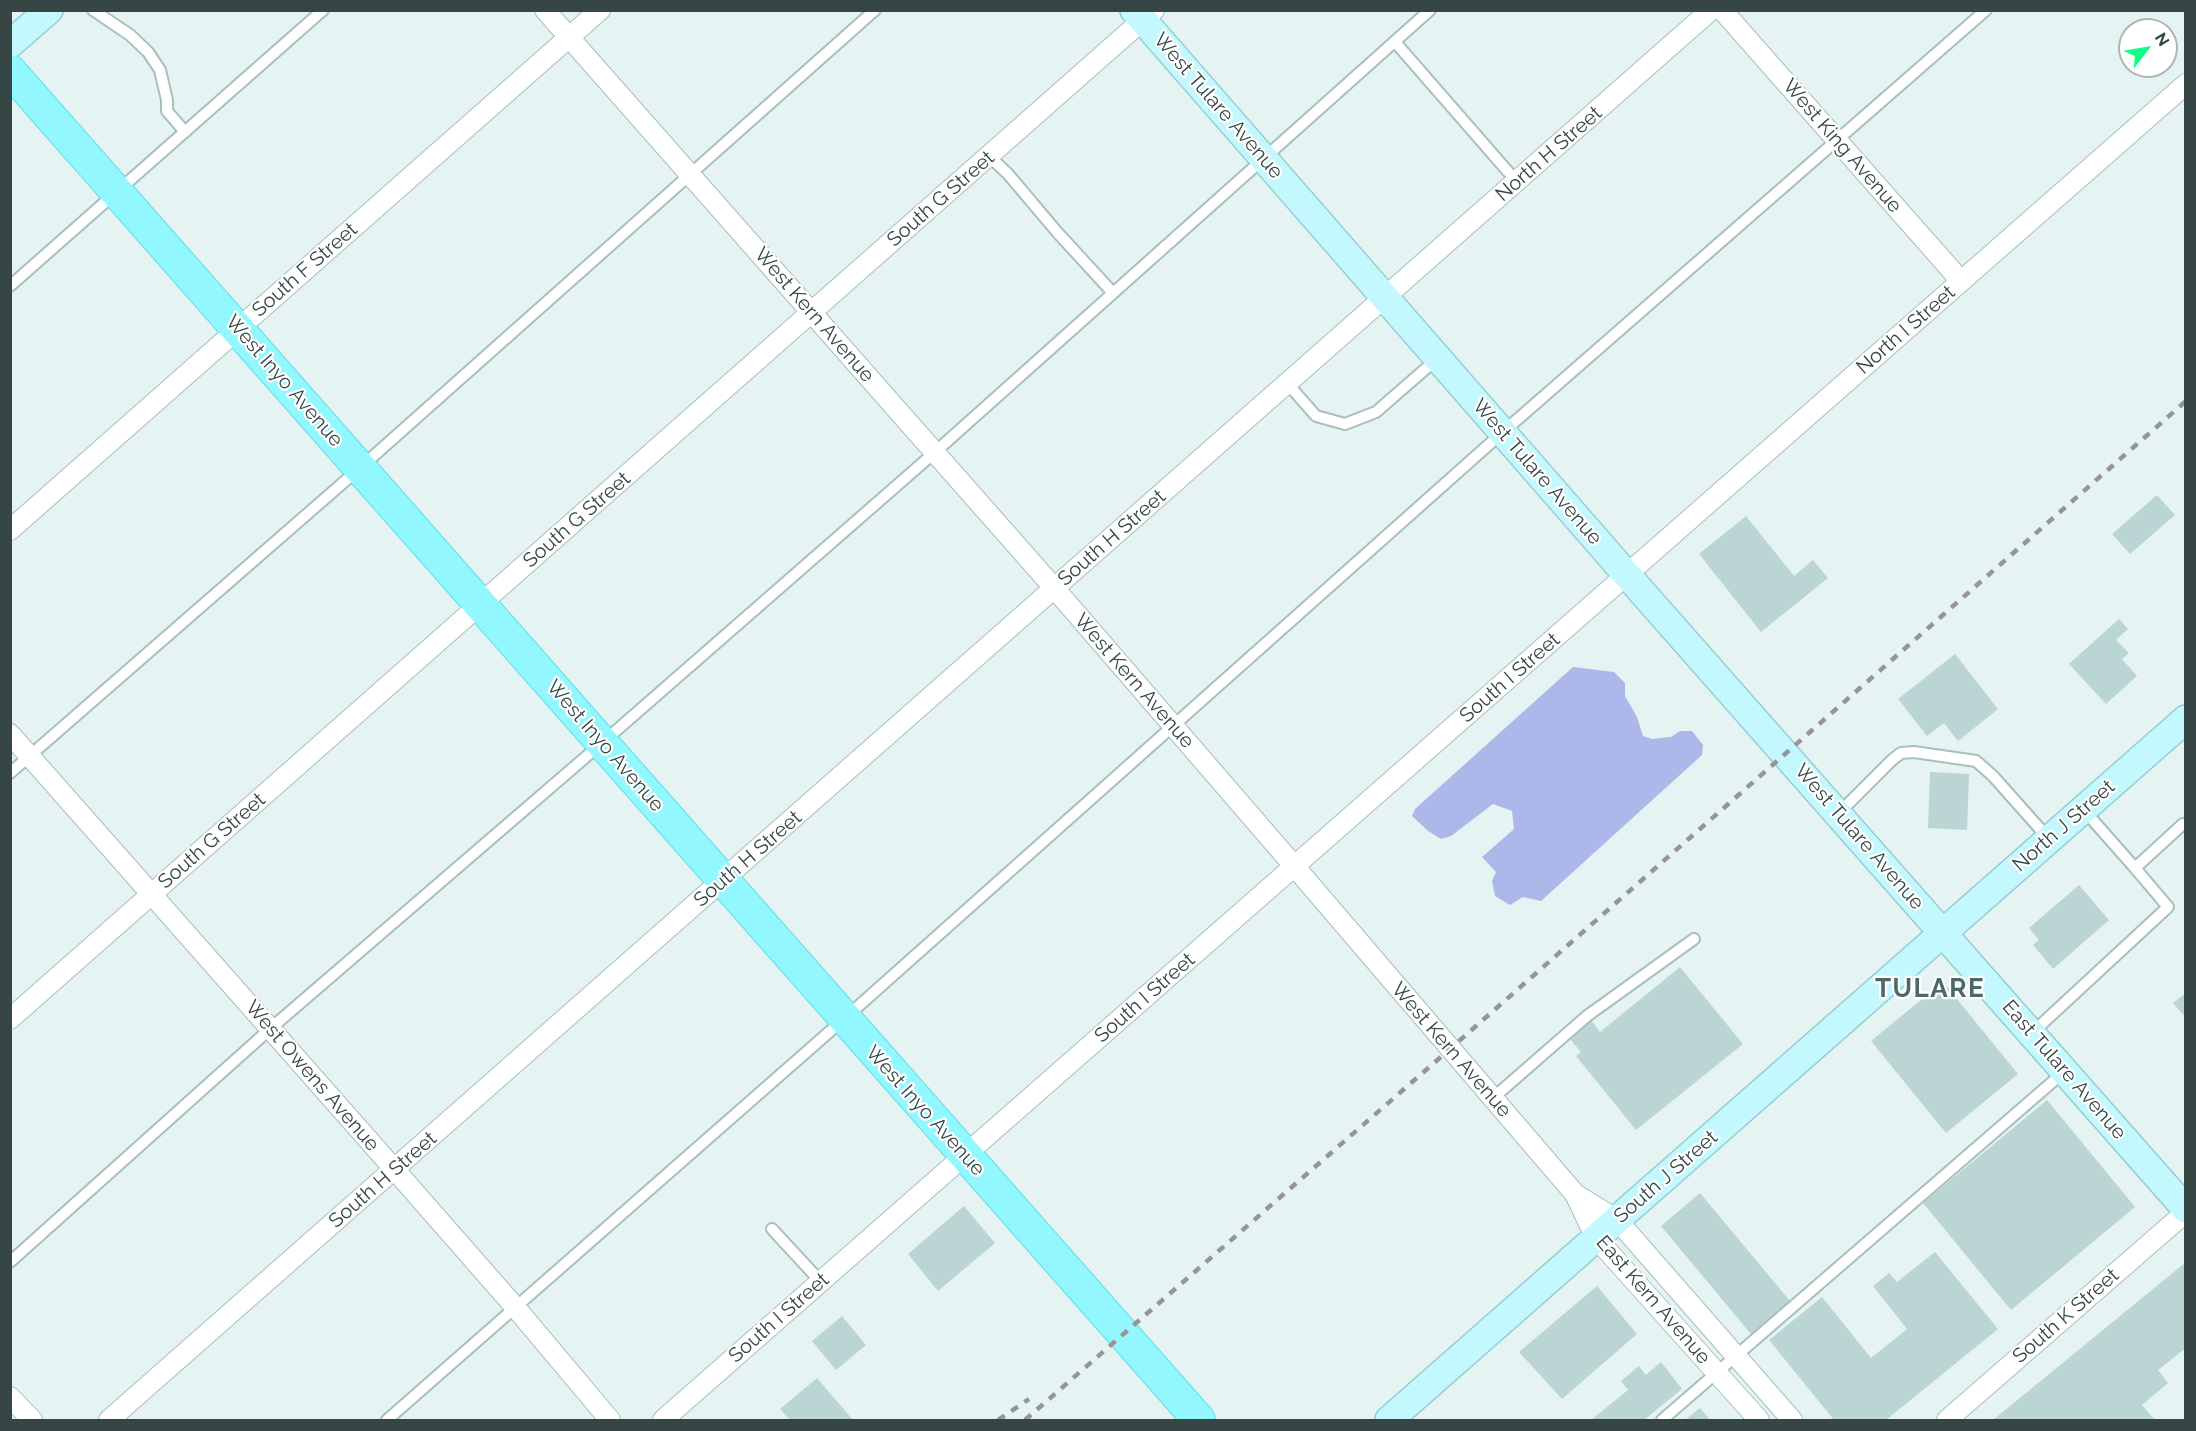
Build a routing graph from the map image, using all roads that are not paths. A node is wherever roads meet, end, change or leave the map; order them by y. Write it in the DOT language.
graph roads {
  1 [pos="49,10"];
  2 [pos="93,10"];
  3 [pos="322,10"];
  4 [pos="545,10"];
  5 [pos="600,10"];
  6 [pos="875,10"];
  7 [pos="1430,10"];
  8 [pos="1711,10"];
  9 [pos="1722,10"];
  10 [pos="1986,10"];
  11 [pos="1144,14"];
  12 [pos="569,38"];
  13 [pos="1395,42"];
  14 [pos="10,44"];
  15 [pos="10,71"];
  16 [pos="2186,84"];
  17 [pos="185,132"];
  18 [pos="1838,142"];
  19 [pos="989,156"];
  20 [pos="1264,158"];
  21 [pos="689,174"];
  22 [pos="1517,182"];
  23 [pos="117,192"];
  24 [pos="1961,281"];
  25 [pos="10,285"];
  26 [pos="1113,293"];
  27 [pos="1386,297"];
  28 [pos="812,313"];
  29 [pos="238,329"];
  30 [pos="1438,358"];
  31 [pos="1287,383"];
  32 [pos="1503,432"];
  33 [pos="934,453"];
  34 [pos="360,468"];
  35 [pos="10,530"];
  36 [pos="1627,575"];
  37 [pos="1055,589"];
  38 [pos="480,605"];
  39 [pos="2186,719"];
  40 [pos="1174,726"];
  41 [pos="10,734"];
  42 [pos="603,743"];
  43 [pos="30,756"];
  44 [pos="10,773"];
  45 [pos="2083,809"];
  46 [pos="1837,815"];
  47 [pos="2183,824"];
  48 [pos="2049,839"];
  49 [pos="1295,867"];
  50 [pos="2135,868"];
  51 [pos="723,880"];
  52 [pos="152,894"];
  53 [pos="1943,932"];
  54 [pos="1694,939"];
  55 [pos="10,1019"];
  56 [pos="844,1019"];
  57 [pos="270,1029"];
  58 [pos="2032,1033"];
  59 [pos="2065,1071"];
  60 [pos="1492,1098"];
  61 [pos="965,1155"];
  62 [pos="395,1170"];
  63 [pos="1575,1194"];
  64 [pos="2186,1210"];
  65 [pos="1617,1220"];
  66 [pos="772,1229"];
  67 [pos="1596,1238"];
  68 [pos="10,1262"];
  69 [pos="821,1282"];
  70 [pos="515,1307"];
  71 [pos="1735,1356"];
  72 [pos="1716,1372"];
  73 [pos="10,1396"];
  74 [pos="32,1420"];
  75 [pos="110,1420"];
  76 [pos="387,1420"];
  77 [pos="610,1420"];
  78 [pos="663,1420"];
  79 [pos="1199,1420"];
  80 [pos="1389,1420"];
  81 [pos="1662,1420"];
  82 [pos="1759,1420"];
  83 [pos="1792,1420"];
  84 [pos="1947,1420"];
  1 -- 14 [label="main road"];
  2 -- 17 [label="lane"];
  3 -- 17 [label="lane"];
  4 -- 12 [label="street, West Kern Avenue"];
  5 -- 12 [label="street, South F Street"];
  6 -- 21 [label="lane"];
  7 -- 13 [label="lane"];
  8 -- 22 [label="street, North H Street"];
  9 -- 18 [label="street, West King Avenue"];
  10 -- 18 [label="lane"];
  11 -- 19 [label="street, South G Street"];
  11 -- 20 [label="main road, West Tulare Avenue"];
  12 -- 21 [label="street, West Kern Avenue"];
  12 -- 29 [label="street, South F Street"];
  13 -- 20 [label="lane"];
  13 -- 22 [label="lane"];
  15 -- 23 [label="main road, West Inyo Avenue"];
  16 -- 24 [label="street, North I Street"];
  17 -- 23 [label="lane"];
  18 -- 24 [label="street, West King Avenue"];
  18 -- 32 [label="lane"];
  19 -- 26 [label="lane"];
  19 -- 28 [label="street, South G Street"];
  20 -- 26 [label="lane"];
  20 -- 27 [label="main road, West Tulare Avenue"];
  21 -- 28 [label="street, West Kern Avenue"];
  21 -- 34 [label="lane"];
  22 -- 27 [label="street, North H Street"];
  23 -- 25 [label="lane"];
  23 -- 29 [label="main road, West Inyo Avenue"];
  24 -- 36 [label="street, North I Street"];
  26 -- 33 [label="lane"];
  27 -- 30 [label="main road, West Tulare Avenue"];
  27 -- 31 [label="street, South H Street"];
  28 -- 33 [label="street, West Kern Avenue"];
  28 -- 38 [label="street, South G Street"];
  29 -- 34 [label="main road, West Inyo Avenue"];
  29 -- 35 [label="street, South F Street"];
  30 -- 31 [label="lane"];
  30 -- 32 [label="main road, West Tulare Avenue"];
  31 -- 37 [label="street, South H Street"];
  32 -- 36 [label="main road, West Tulare Avenue"];
  32 -- 40 [label="lane"];
  33 -- 37 [label="street, West Kern Avenue"];
  33 -- 42 [label="lane"];
  34 -- 38 [label="main road, West Inyo Avenue"];
  34 -- 43 [label="lane"];
  36 -- 46 [label="main road, West Tulare Avenue"];
  36 -- 49 [label="street, South I Street"];
  37 -- 40 [label="street, West Kern Avenue"];
  37 -- 51 [label="street, South H Street"];
  38 -- 42 [label="main road, West Inyo Avenue"];
  38 -- 52 [label="street, South G Street"];
  39 -- 45 [label="main road, North J Street"];
  40 -- 49 [label="street, West Kern Avenue"];
  40 -- 56 [label="lane"];
  41 -- 43 [label="street, West Owens Avenue"];
  42 -- 51 [label="main road, West Inyo Avenue"];
  42 -- 57 [label="lane"];
  43 -- 44 [label="lane"];
  43 -- 52 [label="street, West Owens Avenue"];
  45 -- 48 [label="main road, North J Street"];
  45 -- 50 [label="lane"];
  46 -- 48 [label="lane"];
  46 -- 53 [label="main road, West Tulare Avenue"];
  47 -- 50 [label="lane"];
  48 -- 53 [label="main road, North J Street"];
  49 -- 60 [label="street, West Kern Avenue"];
  49 -- 61 [label="street, South I Street"];
  50 -- 58 [label="lane"];
  51 -- 56 [label="main road, West Inyo Avenue"];
  51 -- 62 [label="street, South H Street"];
  52 -- 55 [label="street, South G Street"];
  52 -- 57 [label="street, West Owens Avenue"];
  53 -- 58 [label="main road, East Tulare Avenue"];
  53 -- 65 [label="main road, South J Street"];
  54 -- 60 [label="lane"];
  56 -- 61 [label="main road, West Inyo Avenue"];
  56 -- 70 [label="lane"];
  57 -- 62 [label="street, West Owens Avenue"];
  57 -- 68 [label="lane"];
  58 -- 59 [label="main road, East Tulare Avenue"];
  59 -- 64 [label="main road, East Tulare Avenue"];
  59 -- 71 [label="lane"];
  60 -- 63 [label="street, West Kern Avenue"];
  61 -- 69 [label="street, South I Street"];
  61 -- 79 [label="main road, West Inyo Avenue"];
  62 -- 70 [label="street, West Owens Avenue"];
  62 -- 75 [label="street, South H Street"];
  63 -- 65 [label="street, East Kern Avenue"];
  63 -- 67 [label="street, East Kern Avenue"];
  64 -- 84 [label="street, South K Street"];
  65 -- 67 [label="main road, South J Street"];
  65 -- 71 [label="street, East Kern Avenue"];
  66 -- 69 [label="lane"];
  67 -- 72 [label="street, East Kern Avenue"];
  67 -- 80 [label="main road, South J Street"];
  69 -- 78 [label="street, South I Street"];
  70 -- 76 [label="lane"];
  70 -- 77 [label="street, West Owens Avenue"];
  71 -- 72 [label="lane"];
  71 -- 83 [label="street, East Kern Avenue"];
  72 -- 81 [label="lane"];
  72 -- 82 [label="street, East Kern Avenue"];
  73 -- 74 [label="street"];
}
